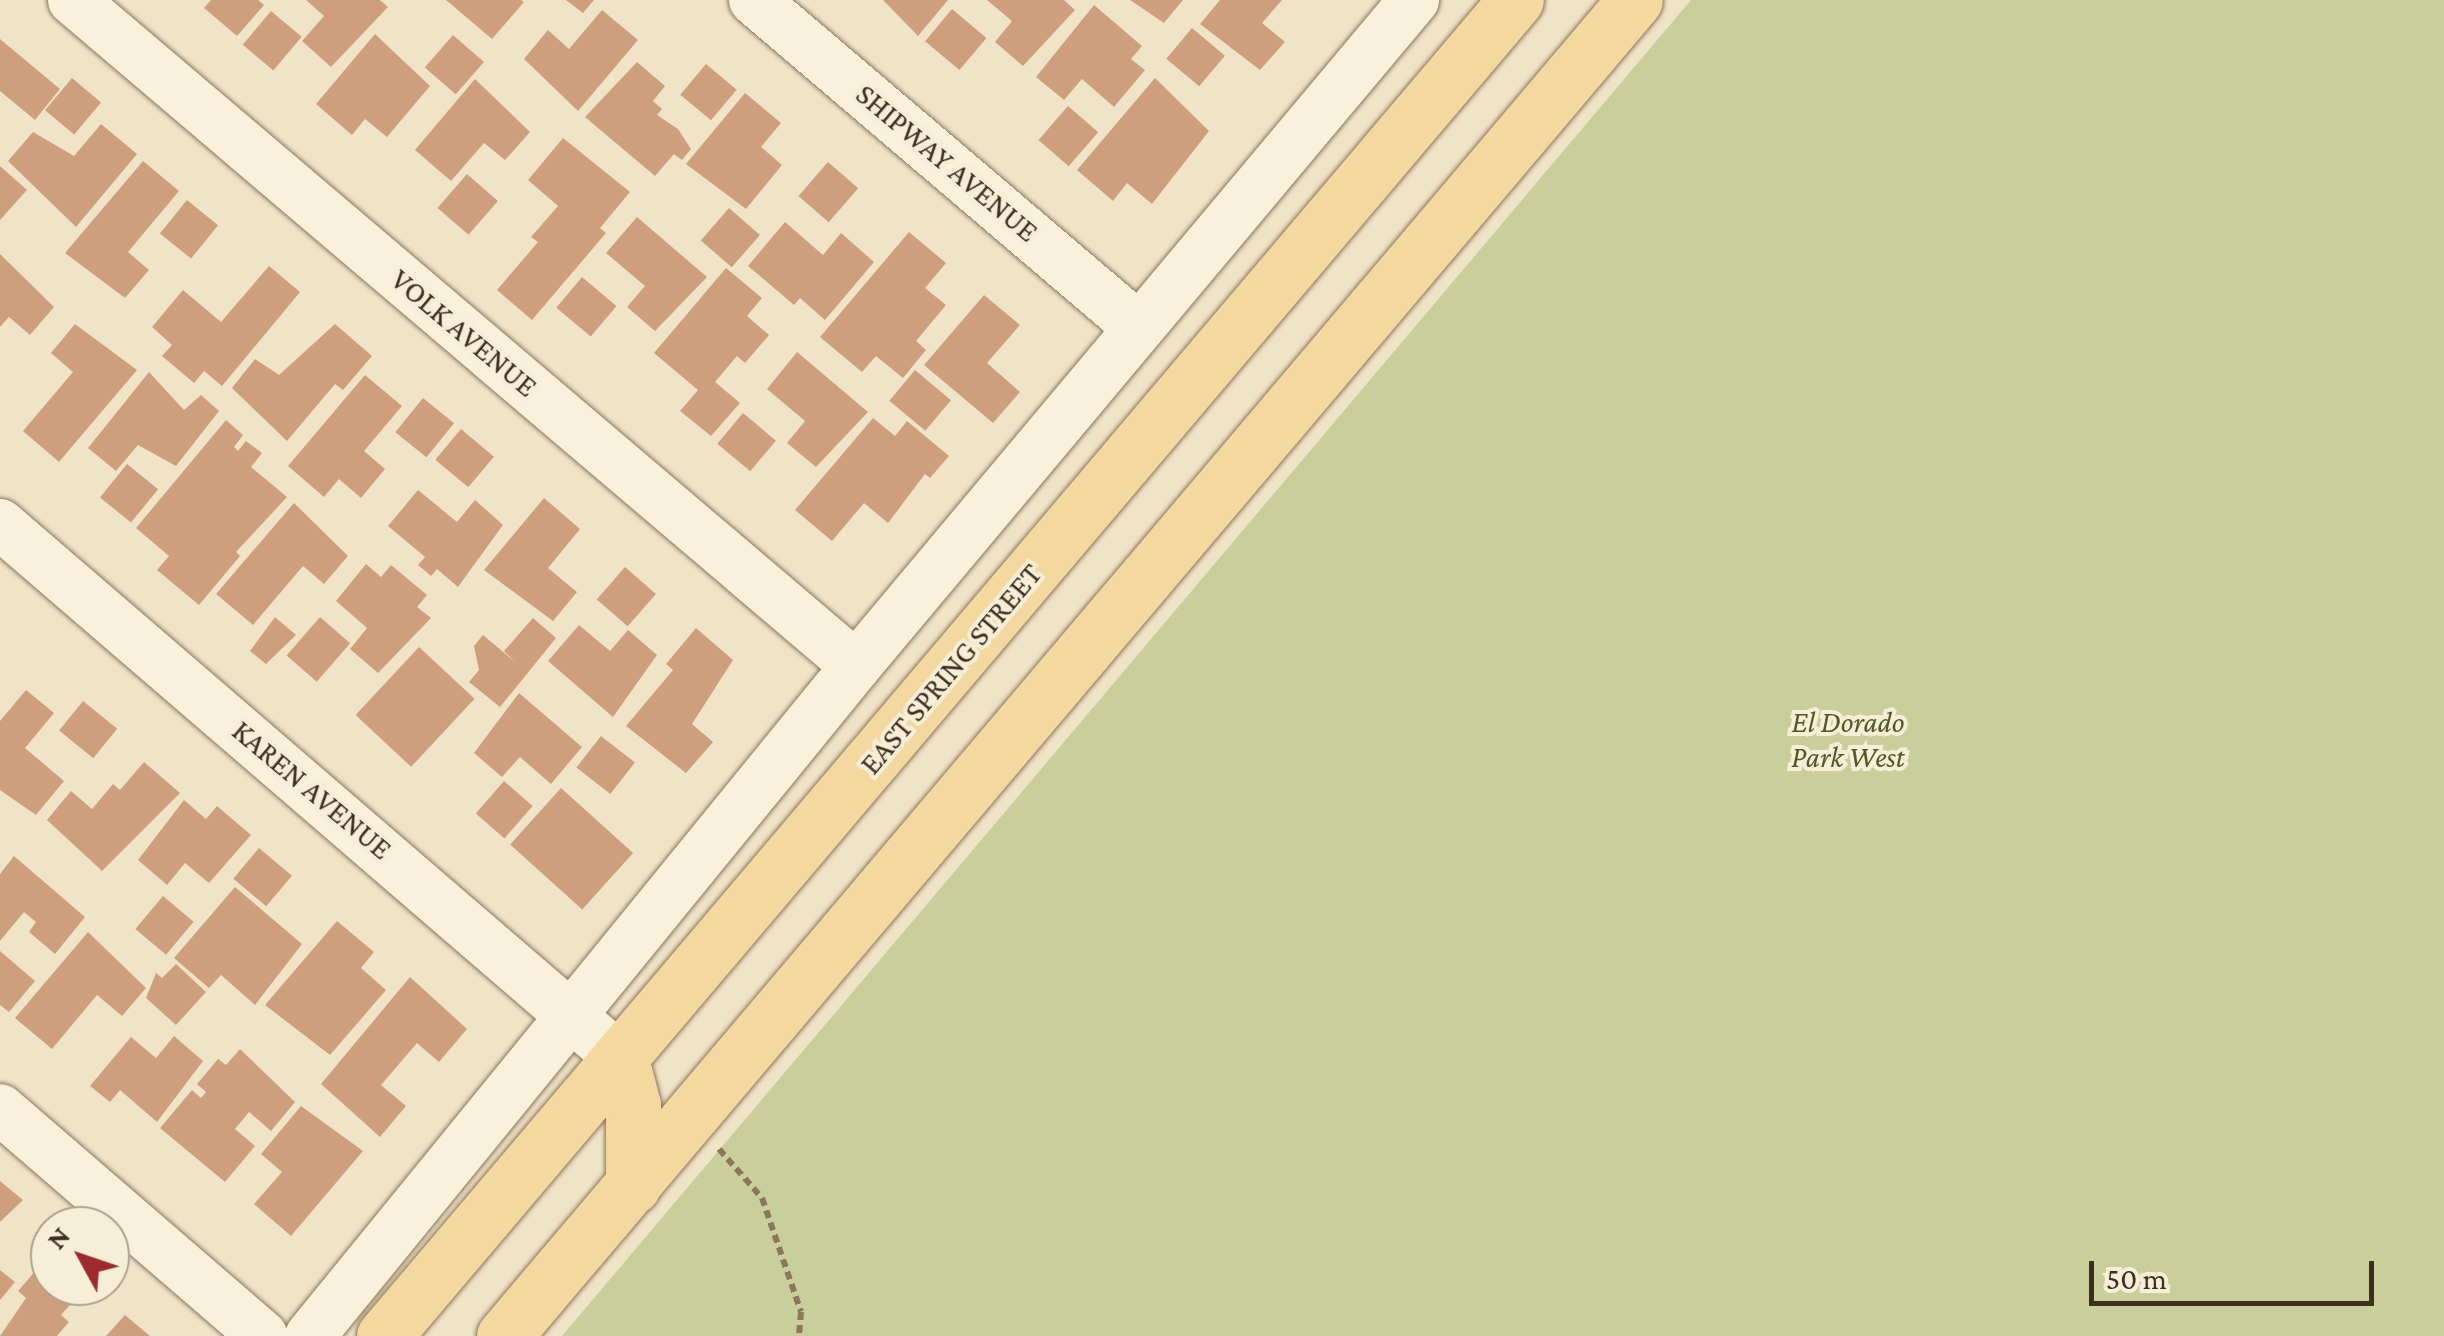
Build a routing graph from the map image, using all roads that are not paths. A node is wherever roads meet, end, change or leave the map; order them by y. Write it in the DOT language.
graph roads {
  1 [pos="72,0"];
  2 [pos="754,0"];
  3 [pos="1414,0"];
  4 [pos="1516,0"];
  5 [pos="1635,0"];
  6 [pos="1138,327"];
  7 [pos="0,524"];
  8 [pos="856,666"];
  9 [pos="572,1012"];
  10 [pos="621,1059"];
  11 [pos="0,1108"];
  12 [pos="633,1186"];
  13 [pos="263,1336"];
  14 [pos="310,1336"];
  15 [pos="384,1336"];
  16 [pos="504,1336"];
  1 -- 8 [label="street, VOLK AVENUE"];
  2 -- 6 [label="street, SHIPWAY AVENUE"];
  3 -- 6 [label="street"];
  4 -- 10 [label="main road, EAST SPRING STREET"];
  5 -- 12 [label="main road"];
  6 -- 8 [label="street"];
  7 -- 9 [label="street, KAREN AVENUE"];
  8 -- 9 [label="street"];
  9 -- 10 [label="street, KAREN AVENUE"];
  9 -- 14 [label="street"];
  10 -- 12 [label="main road"];
  10 -- 15 [label="main road, EAST SPRING STREET"];
  11 -- 13 [label="street"];
  12 -- 16 [label="main road"];
}
